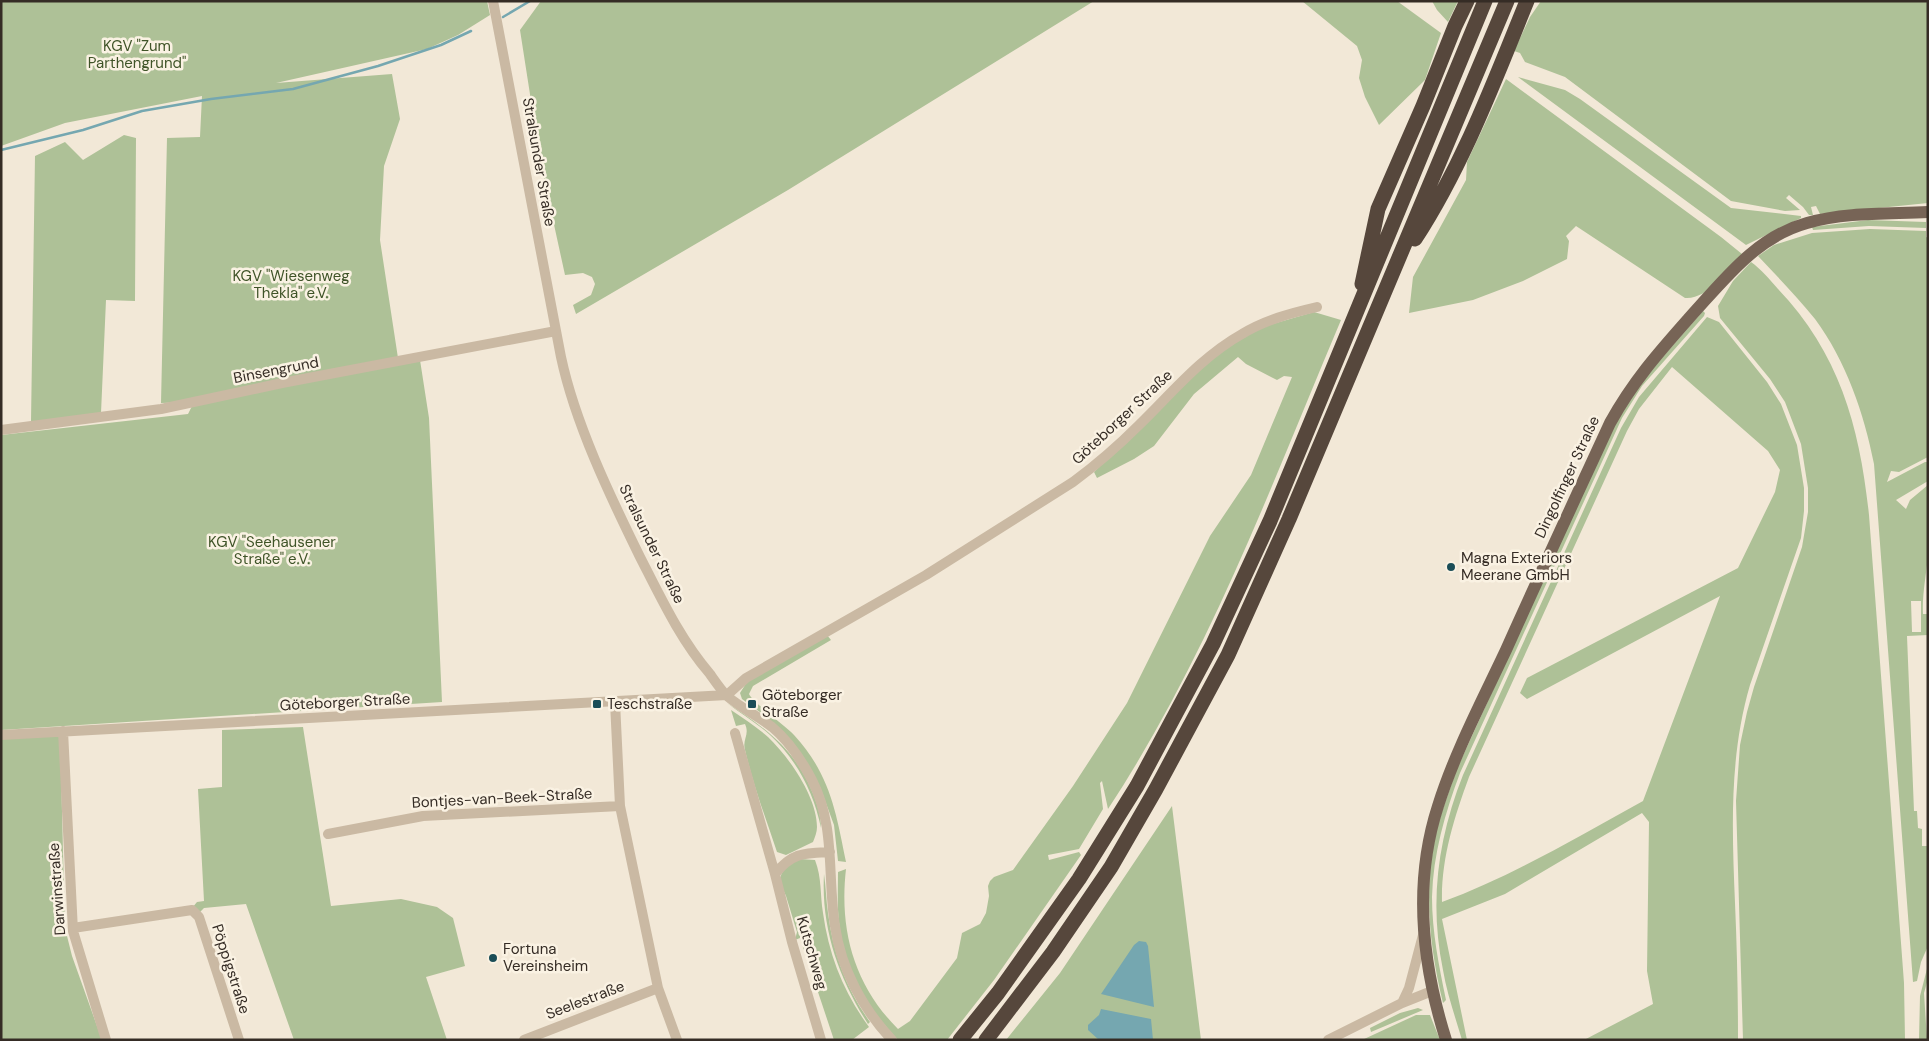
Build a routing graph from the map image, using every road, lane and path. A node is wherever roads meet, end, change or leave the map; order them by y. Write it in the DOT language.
graph roads {
  1 [pos="493,1"];
  2 [pos="1485,1"];
  3 [pos="1507,1"];
  4 [pos="1527,1"];
  5 [pos="1535,1"];
  6 [pos="1467,2"];
  7 [pos="1512,38"];
  8 [pos="1928,212"];
  9 [pos="1393,272"];
  10 [pos="1317,307"];
  11 [pos="1357,312"];
  12 [pos="556,331"];
  13 [pos="1,430"];
  14 [pos="727,695"];
  15 [pos="615,702"];
  16 [pos="63,731"];
  17 [pos="735,734"];
  18 [pos="1,735"];
  19 [pos="620,806"];
  20 [pos="328,834"];
  21 [pos="830,852"];
  22 [pos="776,874"];
  23 [pos="73,928"];
  24 [pos="1423,934"];
  25 [pos="658,988"];
  26 [pos="1432,991"];
  27 [pos="1402,1003"];
  28 [pos="106,1040"];
  29 [pos="239,1040"];
  30 [pos="524,1040"];
  31 [pos="677,1040"];
  32 [pos="821,1040"];
  33 [pos="892,1040"];
  34 [pos="960,1040"];
  35 [pos="986,1040"];
  36 [pos="1328,1040"];
  37 [pos="1446,1040"];
  1 -- 12 [label="street, Stralsunder Straße"];
  2 -- 11 [label="highway"];
  3 -- 9 [label="highway"];
  4 -- 7 [label="highway"];
  5 -- 7 [label="highway"];
  6 -- 11 [label="highway"];
  7 -- 9 [label="highway"];
  8 -- 24 [label="main road, Dingolfinger Straße"];
  9 -- 35 [label="highway"];
  10 -- 14 [label="street, Göteborger Straße"];
  11 -- 34 [label="highway"];
  12 -- 13 [label="street, Binsengrund"];
  12 -- 14 [label="street, Stralsunder Straße"];
  14 -- 15 [label="street, Göteborger Straße"];
  14 -- 21 [label="street, Stralsunder Straße"];
  15 -- 16 [label="street, Göteborger Straße"];
  15 -- 19 [label="street"];
  16 -- 18 [label="street, Göteborger Straße"];
  16 -- 23 [label="street, Darwinstraße"];
  17 -- 22 [label="street, Kutschweg"];
  19 -- 20 [label="street, Bontjes-van-Beek-Straße"];
  19 -- 25 [label="street"];
  21 -- 22 [label="street"];
  21 -- 33 [label="street, Stralsunder Straße"];
  22 -- 32 [label="street, Kutschweg"];
  23 -- 28 [label="street, Darwinstraße"];
  23 -- 29 [label="street, Pöppigstraße"];
  24 -- 26 [label="main road, Dingolfinger Straße"];
  24 -- 27 [label="street"];
  25 -- 30 [label="street, Seelestraße"];
  25 -- 31 [label="street"];
  26 -- 27 [label="street"];
  26 -- 37 [label="main road, Dingolfinger Straße"];
  27 -- 36 [label="street"];
}
